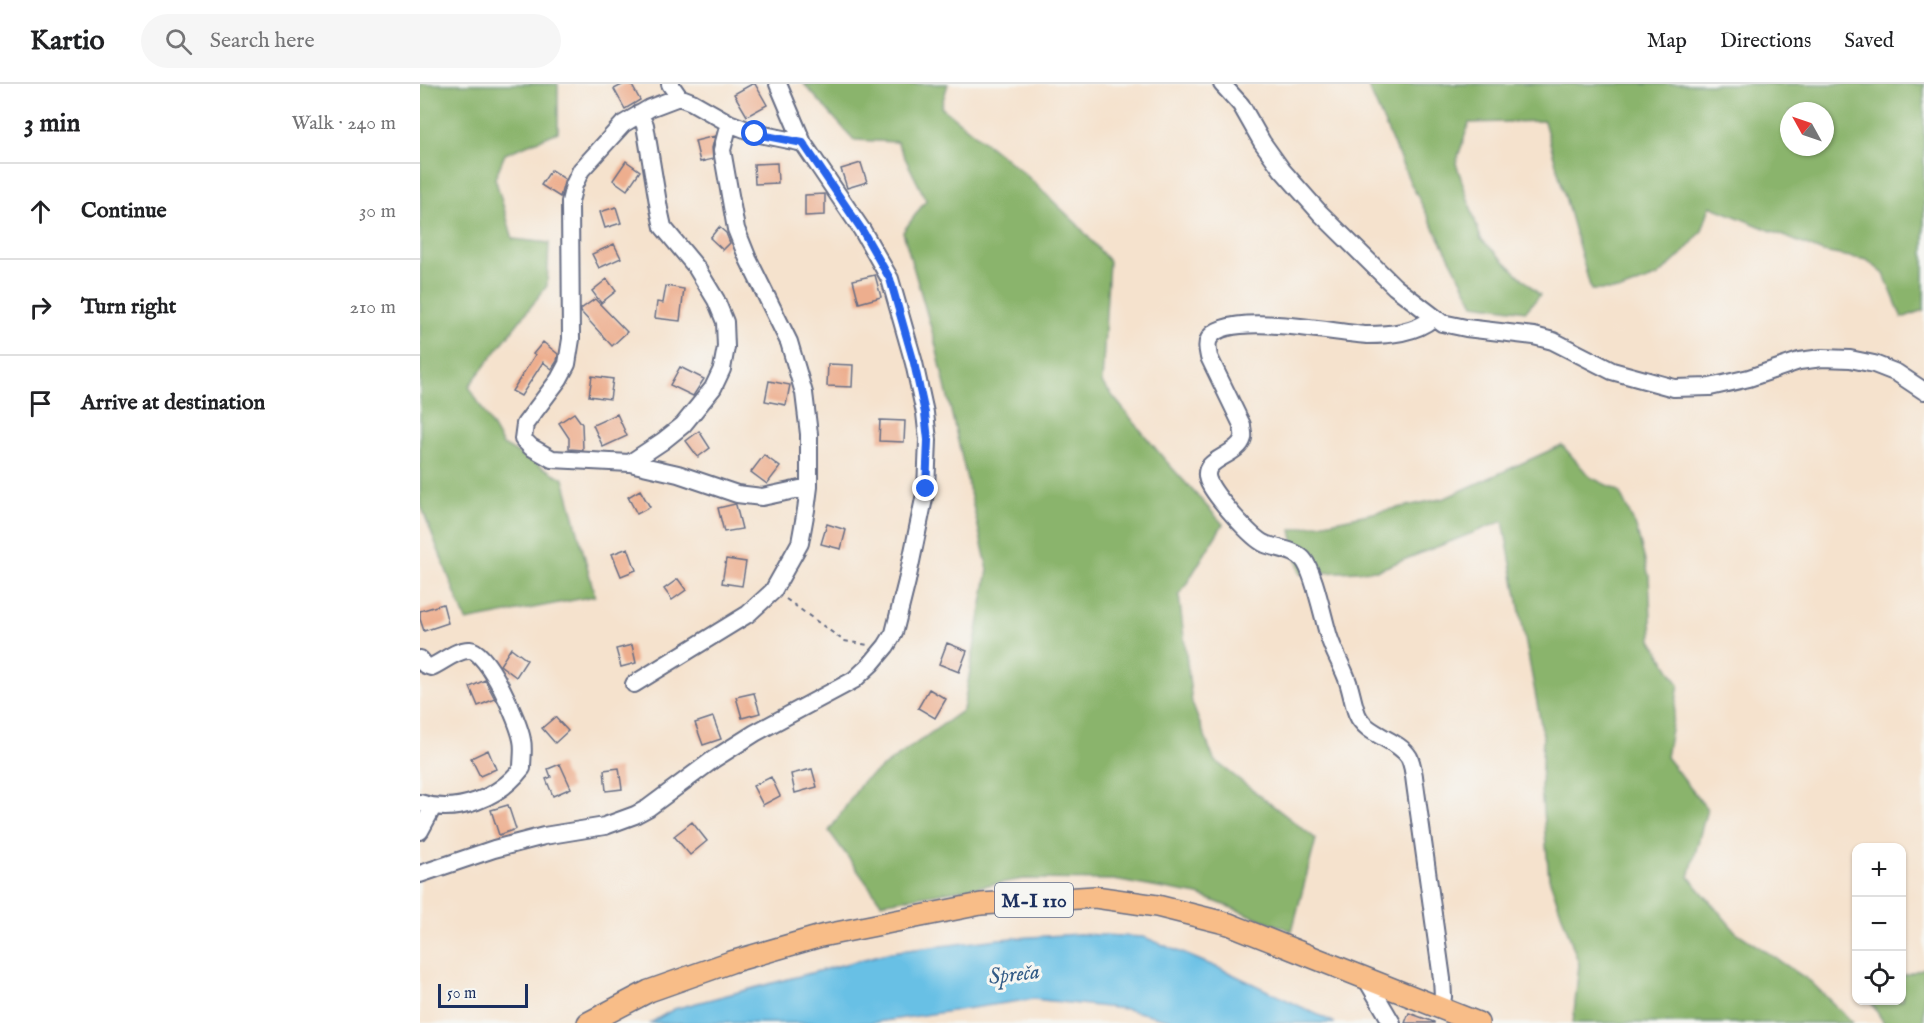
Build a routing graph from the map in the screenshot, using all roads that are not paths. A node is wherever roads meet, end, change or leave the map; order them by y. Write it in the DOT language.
graph roads {
  1 [pos="778,84"];
  2 [pos="1222,84"];
  3 [pos="674,90"];
  4 [pos="639,114"];
  5 [pos="729,123"];
  6 [pos="803,143"];
  7 [pos="1433,318"];
  8 [pos="1924,391"];
  9 [pos="630,463"];
  10 [pos="809,487"];
  11 [pos="420,659"];
  12 [pos="634,684"];
  13 [pos="427,805"];
  14 [pos="420,831"];
  15 [pos="420,874"];
  16 [pos="1365,977"];
  17 [pos="1440,1006"];
  18 [pos="588,1023"];
  19 [pos="1392,1023"];
  20 [pos="1478,1023"];
  1 -- 6 [label="street"];
  2 -- 7 [label="street"];
  3 -- 4 [label="street"];
  3 -- 5 [label="street"];
  4 -- 9 [label="street"];
  4 -- 9 [label="street"];
  5 -- 6 [label="street"];
  5 -- 10 [label="street"];
  6 -- 15 [label="street"];
  7 -- 8 [label="street"];
  7 -- 17 [label="street"];
  9 -- 10 [label="street"];
  10 -- 12 [label="street"];
  11 -- 13 [label="street"];
  13 -- 14 [label="street"];
  16 -- 17 [label="main road, M-I 110"];
  16 -- 18 [label="main road, M-I 110"];
  16 -- 19 [label="street"];
  17 -- 20 [label="main road, M-I 110"];
}
